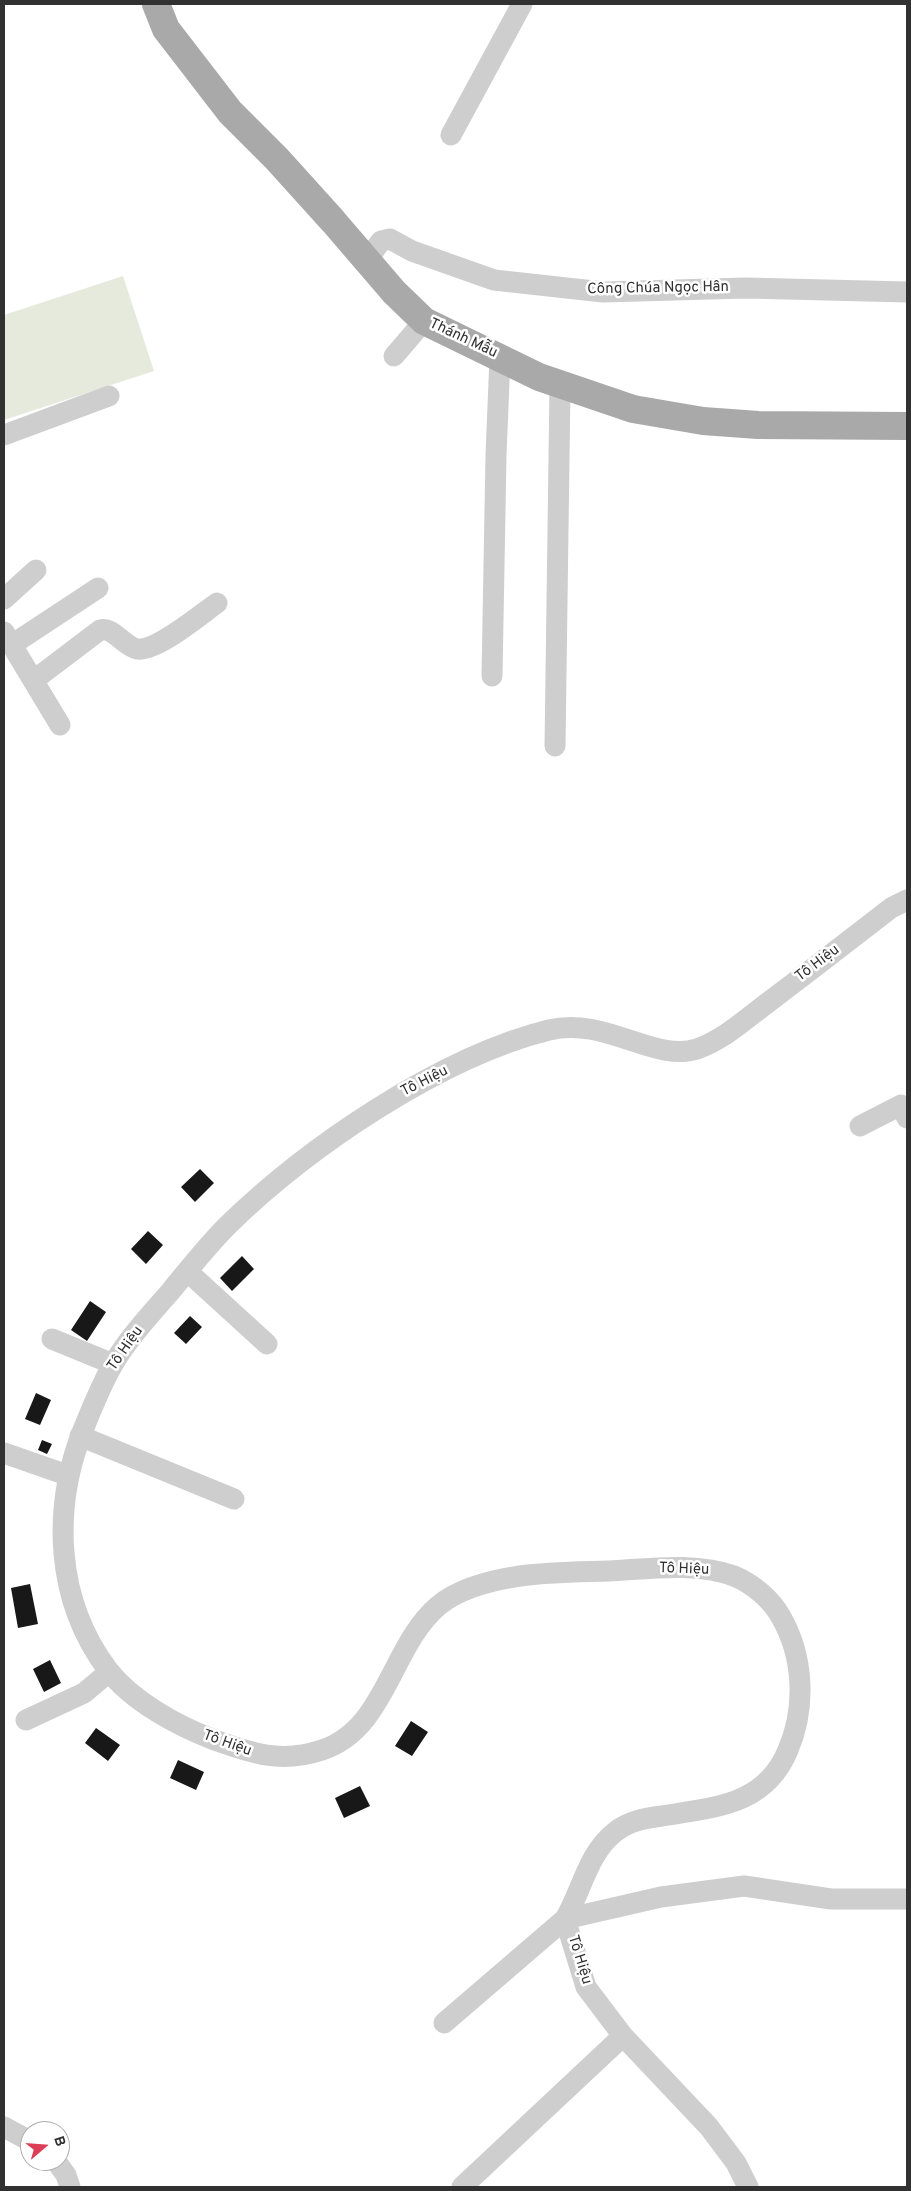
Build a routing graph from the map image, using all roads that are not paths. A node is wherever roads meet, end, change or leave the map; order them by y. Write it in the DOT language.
graph roads {
  1 [pos="156,4"];
  2 [pos="522,4"];
  3 [pos="451,135"];
  4 [pos="367,260"];
  5 [pos="907,292"];
  6 [pos="424,321"];
  7 [pos="394,356"];
  8 [pos="500,357"];
  9 [pos="560,386"];
  10 [pos="109,396"];
  11 [pos="907,426"];
  12 [pos="4,435"];
  13 [pos="36,570"];
  14 [pos="98,588"];
  15 [pos="4,599"];
  16 [pos="218,604"];
  17 [pos="6,635"];
  18 [pos="492,676"];
  19 [pos="34,680"];
  20 [pos="60,725"];
  21 [pos="555,746"];
  22 [pos="907,900"];
  23 [pos="907,1118"];
  24 [pos="860,1126"];
  25 [pos="187,1271"];
  26 [pos="52,1339"];
  27 [pos="267,1344"];
  28 [pos="113,1364"];
  29 [pos="80,1436"];
  30 [pos="4,1452"];
  31 [pos="67,1476"];
  32 [pos="234,1499"];
  33 [pos="109,1672"];
  34 [pos="26,1720"];
  35 [pos="907,1899"];
  36 [pos="565,1919"];
  37 [pos="444,2023"];
  38 [pos="623,2036"];
  39 [pos="4,2127"];
  40 [pos="20,2136"];
  41 [pos="63,2171"];
  42 [pos="70,2187"];
  43 [pos="462,2187"];
  44 [pos="748,2187"];
  1 -- 4 [label="main road, Thánh Mẫu"];
  2 -- 3 [label="street"];
  4 -- 5 [label="street, Công Chúa Ngọc Hân"];
  4 -- 6 [label="main road, Thánh Mẫu"];
  6 -- 7 [label="street"];
  6 -- 8 [label="main road, Thánh Mẫu"];
  8 -- 9 [label="main road, Thánh Mẫu"];
  8 -- 18 [label="street"];
  9 -- 11 [label="main road, Thánh Mẫu"];
  9 -- 21 [label="street"];
  10 -- 12 [label="street"];
  13 -- 15 [label="street"];
  14 -- 17 [label="street"];
  16 -- 19 [label="street"];
  17 -- 19 [label="street"];
  19 -- 20 [label="street"];
  22 -- 25 [label="street, Tô Hiệu"];
  23 -- 24 [label="street"];
  25 -- 27 [label="street"];
  25 -- 28 [label="street, Tô Hiệu"];
  26 -- 28 [label="street"];
  28 -- 29 [label="street, Tô Hiệu"];
  29 -- 31 [label="street, Tô Hiệu"];
  29 -- 32 [label="street"];
  30 -- 31 [label="street"];
  31 -- 33 [label="street, Tô Hiệu"];
  33 -- 34 [label="street"];
  33 -- 36 [label="street, Tô Hiệu"];
  35 -- 36 [label="street"];
  36 -- 37 [label="street"];
  36 -- 38 [label="street, Tô Hiệu"];
  38 -- 43 [label="street"];
  38 -- 44 [label="street, Tô Hiệu"];
  39 -- 40 [label="street"];
  41 -- 42 [label="street"];
}
